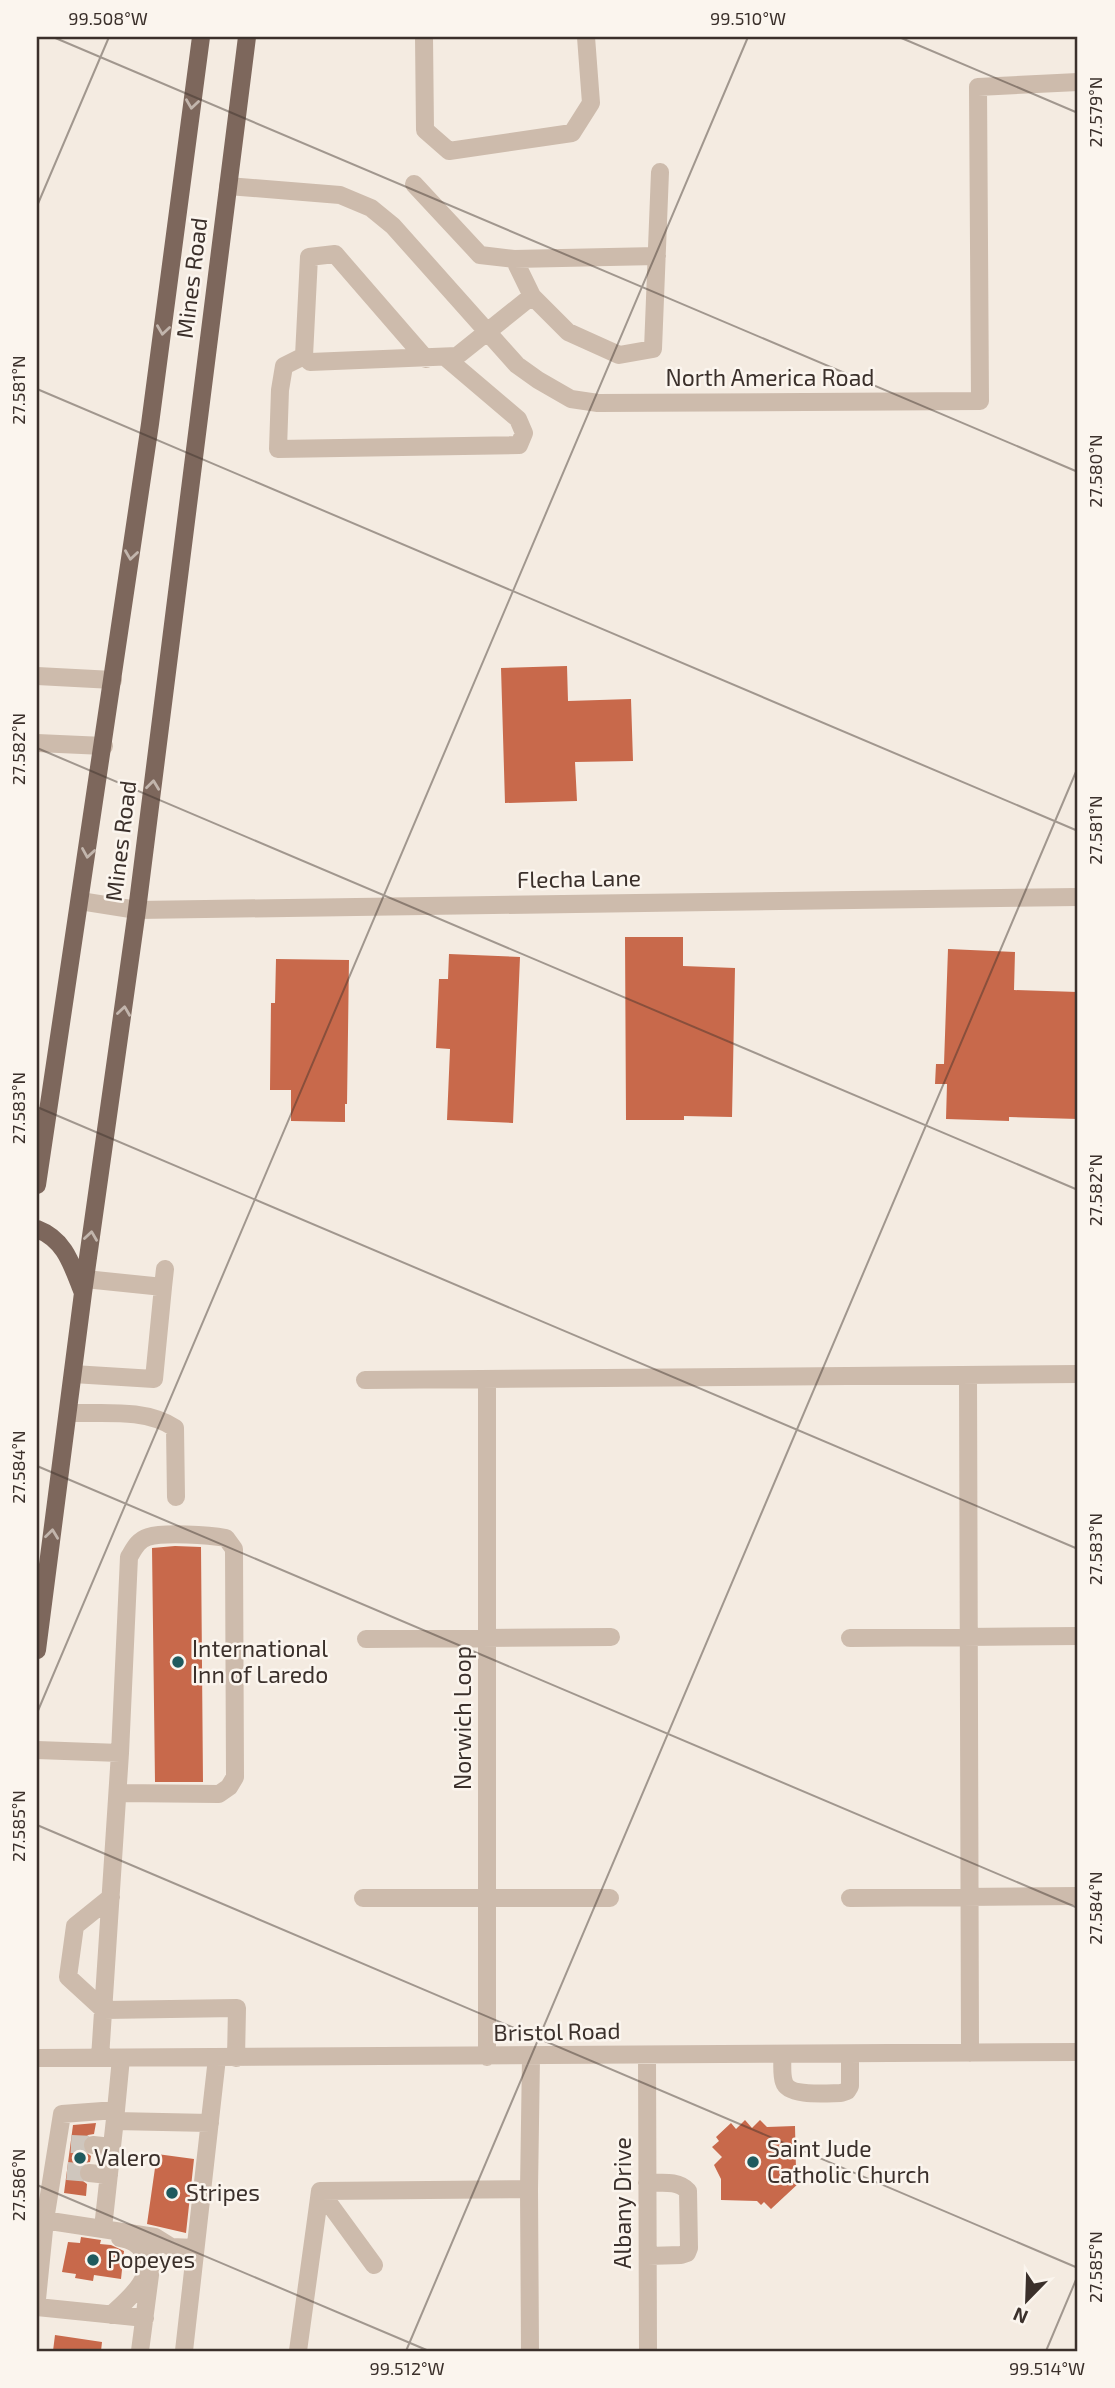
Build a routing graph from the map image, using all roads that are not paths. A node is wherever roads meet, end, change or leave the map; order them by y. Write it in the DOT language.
graph roads {
  1 [pos="201,37"];
  2 [pos="247,37"];
  3 [pos="424,37"];
  4 [pos="586,37"];
  5 [pos="1078,82"];
  6 [pos="660,172"];
  7 [pos="414,184"];
  8 [pos="228,186"];
  9 [pos="657,256"];
  10 [pos="514,259"];
  11 [pos="532,296"];
  12 [pos="487,333"];
  13 [pos="304,356"];
  14 [pos="445,357"];
  15 [pos="426,359"];
  16 [pos="37,676"];
  17 [pos="113,680"];
  18 [pos="37,743"];
  19 [pos="104,746"];
  20 [pos="1078,897"];
  21 [pos="80,901"];
  22 [pos="137,910"];
  23 [pos="43,1108"];
  24 [pos="37,1185"];
  25 [pos="37,1229"];
  26 [pos="165,1269"];
  27 [pos="84,1286"];
  28 [pos="163,1287"];
  29 [pos="73,1374"];
  30 [pos="1078,1374"];
  31 [pos="968,1375"];
  32 [pos="488,1379"];
  33 [pos="365,1380"];
  34 [pos="68,1413"];
  35 [pos="176,1497"];
  36 [pos="1078,1636"];
  37 [pos="487,1637"];
  38 [pos="611,1637"];
  39 [pos="969,1637"];
  40 [pos="850,1638"];
  41 [pos="366,1639"];
  42 [pos="37,1650"];
  43 [pos="37,1750"];
  44 [pos="120,1753"];
  45 [pos="118,1793"];
  46 [pos="1078,1896"];
  47 [pos="111,1897"];
  48 [pos="970,1897"];
  49 [pos="363,1898"];
  50 [pos="487,1898"];
  51 [pos="610,1898"];
  52 [pos="850,1898"];
  53 [pos="104,2010"];
  54 [pos="1078,2052"];
  55 [pos="970,2053"];
  56 [pos="782,2054"];
  57 [pos="850,2054"];
  58 [pos="647,2055"];
  59 [pos="486,2057"];
  60 [pos="531,2057"];
  61 [pos="37,2058"];
  62 [pos="100,2058"];
  63 [pos="121,2058"];
  64 [pos="217,2058"];
  65 [pos="236,2058"];
  66 [pos="116,2115"];
  67 [pos="210,2123"];
  68 [pos="93,2145"];
  69 [pos="112,2147"];
  70 [pos="89,2173"];
  71 [pos="109,2175"];
  72 [pos="647,2183"];
  73 [pos="529,2189"];
  74 [pos="320,2191"];
  75 [pos="42,2223"];
  76 [pos="103,2228"];
  77 [pos="155,2238"];
  78 [pos="195,2248"];
  79 [pos="648,2256"];
  80 [pos="374,2265"];
  81 [pos="37,2300"];
  82 [pos="37,2307"];
  83 [pos="110,2315"];
  84 [pos="145,2318"];
  85 [pos="140,2351"];
  86 [pos="184,2351"];
  87 [pos="299,2351"];
  88 [pos="530,2351"];
  89 [pos="648,2351"];
  1 -- 17 [label="main road, Mines Road, one-way"];
  2 -- 8 [label="main road, Mines Road"];
  3 -- 4 [label="street"];
  5 -- 12 [label="street, North America Road"];
  6 -- 9 [label="street"];
  7 -- 10 [label="street"];
  8 -- 12 [label="street, North America Road"];
  22 -- 8 [label="main road, Mines Road, one-way"];
  9 -- 10 [label="street"];
  9 -- 11 [label="street"];
  10 -- 11 [label="street"];
  11 -- 12 [label="street"];
  12 -- 14 [label="street"];
  13 -- 14 [label="street"];
  13 -- 15 [label="street"];
  13 -- 15 [label="street"];
  14 -- 15 [label="street"];
  16 -- 17 [label="street"];
  17 -- 19 [label="main road, Mines Road"];
  18 -- 19 [label="street"];
  19 -- 21 [label="main road, Mines Road, one-way"];
  20 -- 22 [label="street, Flecha Lane"];
  21 -- 22 [label="street, Flecha Lane"];
  21 -- 23 [label="main road, Mines Road"];
  27 -- 22 [label="main road, Mines Road, one-way"];
  23 -- 24 [label="main road, Mines Road"];
  25 -- 27 [label="main road"];
  26 -- 28 [label="street"];
  27 -- 28 [label="street"];
  27 -- 29 [label="main road, Mines Road"];
  28 -- 29 [label="street"];
  29 -- 34 [label="main road, Mines Road"];
  30 -- 31 [label="street"];
  31 -- 32 [label="street"];
  31 -- 39 [label="street"];
  32 -- 33 [label="street"];
  32 -- 37 [label="street, Norwich Loop"];
  34 -- 35 [label="street"];
  42 -- 34 [label="main road, Mines Road, one-way"];
  36 -- 39 [label="street"];
  37 -- 38 [label="street"];
  37 -- 41 [label="street"];
  37 -- 50 [label="street, Norwich Loop"];
  39 -- 40 [label="street"];
  39 -- 48 [label="street"];
  43 -- 44 [label="street"];
  44 -- 45 [label="street"];
  44 -- 45 [label="street"];
  45 -- 47 [label="street"];
  46 -- 48 [label="street"];
  47 -- 53 [label="street"];
  47 -- 53 [label="street"];
  48 -- 52 [label="street"];
  48 -- 55 [label="street"];
  49 -- 50 [label="street"];
  50 -- 51 [label="street"];
  50 -- 59 [label="street, Norwich Loop"];
  53 -- 62 [label="street"];
  53 -- 65 [label="street"];
  54 -- 55 [label="street, Bristol Road"];
  55 -- 57 [label="street, Bristol Road"];
  56 -- 57 [label="street, Bristol Road"];
  56 -- 57 [label="street"];
  56 -- 58 [label="street, Bristol Road"];
  58 -- 60 [label="street, Bristol Road"];
  58 -- 72 [label="street, Albany Drive"];
  59 -- 60 [label="street, Bristol Road"];
  59 -- 65 [label="street, Bristol Road"];
  60 -- 73 [label="street"];
  61 -- 62 [label="street, Bristol Road"];
  62 -- 63 [label="street, Bristol Road"];
  63 -- 64 [label="street, Bristol Road"];
  63 -- 66 [label="street"];
  64 -- 65 [label="street, Bristol Road"];
  64 -- 67 [label="street"];
  66 -- 67 [label="street"];
  66 -- 69 [label="street"];
  66 -- 75 [label="street"];
  67 -- 78 [label="street"];
  68 -- 69 [label="street"];
  69 -- 71 [label="street"];
  70 -- 71 [label="street"];
  71 -- 76 [label="street"];
  72 -- 79 [label="street, Albany Drive"];
  72 -- 79 [label="street"];
  73 -- 74 [label="street"];
  73 -- 88 [label="street"];
  74 -- 80 [label="street"];
  74 -- 87 [label="street"];
  75 -- 76 [label="street"];
  75 -- 81 [label="street"];
  75 -- 83 [label="street"];
  76 -- 77 [label="street"];
  77 -- 78 [label="street"];
  77 -- 84 [label="street"];
  78 -- 86 [label="street"];
  79 -- 89 [label="street, Albany Drive"];
  82 -- 83 [label="street"];
  83 -- 84 [label="street"];
  84 -- 85 [label="street"];
}
